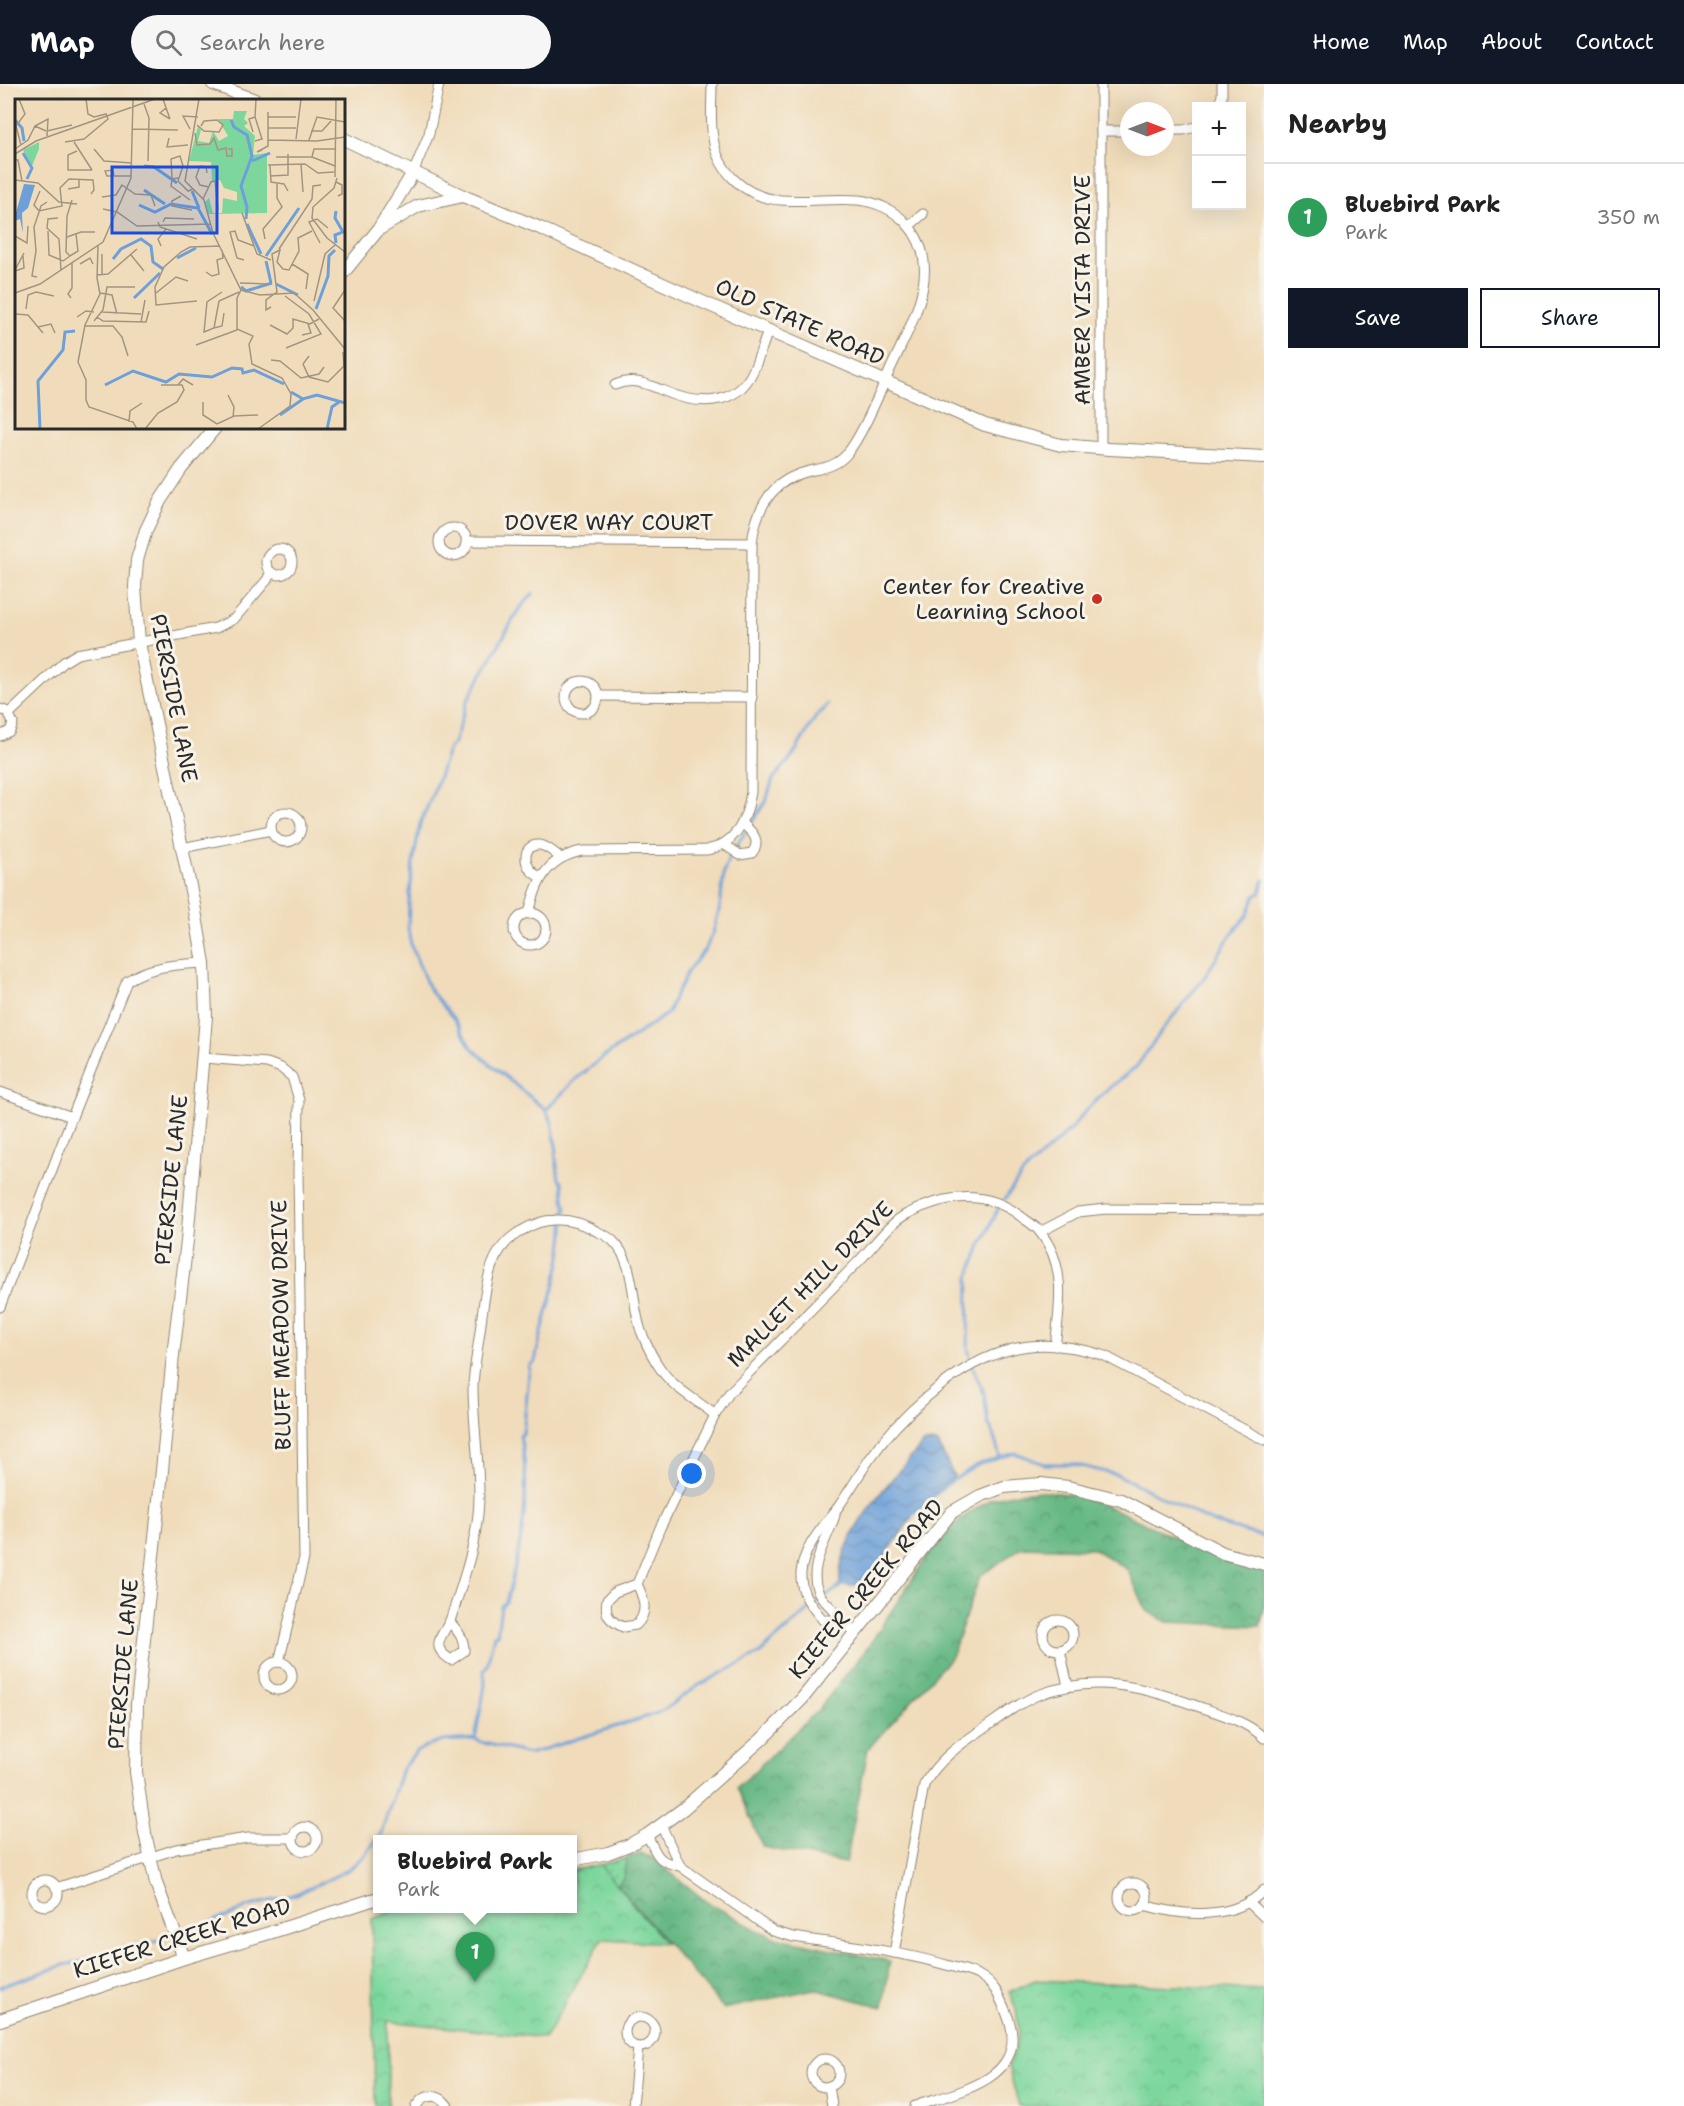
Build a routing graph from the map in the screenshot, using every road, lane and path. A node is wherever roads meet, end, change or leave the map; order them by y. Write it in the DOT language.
graph roads {
  1 [pos="213,84"];
  2 [pos="439,84"];
  3 [pos="712,84"];
  4 [pos="1101,84"];
  5 [pos="1222,84"];
  6 [pos="252,99"];
  7 [pos="1220,102"];
  8 [pos="1192,128"];
  9 [pos="1120,130"];
  10 [pos="1174,130"];
  11 [pos="1101,131"];
  12 [pos="345,139"];
  13 [pos="413,173"];
  14 [pos="463,196"];
  15 [pos="923,214"];
  16 [pos="909,226"];
  17 [pos="378,230"];
  18 [pos="345,271"];
  19 [pos="768,331"];
  20 [pos="885,382"];
  21 [pos="615,385"];
  22 [pos="214,429"];
  23 [pos="1101,448"];
  24 [pos="1264,457"];
  25 [pos="466,541"];
  26 [pos="752,543"];
  27 [pos="271,572"];
  28 [pos="139,643"];
  29 [pos="598,696"];
  30 [pos="752,697"];
  31 [pos="0,709"];
  32 [pos="10,713"];
  33 [pos="0,736"];
  34 [pos="742,823"];
  35 [pos="271,830"];
  36 [pos="725,845"];
  37 [pos="182,848"];
  38 [pos="561,858"];
  39 [pos="541,877"];
  40 [pos="529,914"];
  41 [pos="204,963"];
  42 [pos="204,1058"];
  43 [pos="0,1092"];
  44 [pos="72,1117"];
  45 [pos="1264,1210"];
  46 [pos="1040,1232"];
  47 [pos="0,1307"];
  48 [pos="1055,1346"];
  49 [pos="715,1414"];
  50 [pos="1264,1440"];
  51 [pos="837,1508"];
  52 [pos="1264,1564"];
  53 [pos="637,1584"];
  54 [pos="840,1620"];
  55 [pos="450,1622"];
  56 [pos="855,1631"];
  57 [pos="1060,1650"];
  58 [pos="279,1662"];
  59 [pos="1068,1686"];
  60 [pos="1264,1721"];
  61 [pos="1256,1730"];
  62 [pos="1264,1738"];
  63 [pos="661,1825"];
  64 [pos="647,1835"];
  65 [pos="293,1838"];
  66 [pos="151,1857"];
  67 [pos="577,1859"];
  68 [pos="680,1866"];
  69 [pos="56,1888"];
  70 [pos="1264,1890"];
  71 [pos="373,1900"];
  72 [pos="1248,1902"];
  73 [pos="1144,1905"];
  74 [pos="1264,1917"];
  75 [pos="894,1953"];
  76 [pos="184,1958"];
  77 [pos="0,2020"];
  78 [pos="639,2047"];
  79 [pos="829,2086"];
  80 [pos="416,2106"];
  81 [pos="448,2106"];
  82 [pos="633,2106"];
  83 [pos="832,2106"];
  84 [pos="915,2106"];
  1 -- 6 [label="street"];
  2 -- 13 [label="street"];
  3 -- 16 [label="street"];
  4 -- 11 [label="street, AMBER VISTA DRIVE"];
  5 -- 7 [label="street"];
  8 -- 10 [label="street"];
  9 -- 11 [label="street"];
  11 -- 23 [label="street, AMBER VISTA DRIVE"];
  12 -- 13 [label="street, OLD STATE ROAD"];
  13 -- 14 [label="street, OLD STATE ROAD"];
  13 -- 17 [label="street"];
  14 -- 17 [label="street"];
  14 -- 19 [label="street, OLD STATE ROAD"];
  15 -- 16 [label="street"];
  16 -- 20 [label="street"];
  17 -- 18 [label="street"];
  19 -- 20 [label="street, OLD STATE ROAD"];
  19 -- 21 [label="street"];
  20 -- 23 [label="street, OLD STATE ROAD"];
  20 -- 26 [label="street"];
  22 -- 28 [label="street, PIERSIDE LANE"];
  23 -- 24 [label="street, OLD STATE ROAD"];
  25 -- 26 [label="street, DOVER WAY COURT"];
  26 -- 30 [label="street"];
  27 -- 28 [label="street"];
  28 -- 32 [label="street"];
  28 -- 37 [label="street, PIERSIDE LANE"];
  29 -- 30 [label="street"];
  30 -- 34 [label="street"];
  31 -- 32 [label="street"];
  32 -- 33 [label="street"];
  34 -- 36 [label="street"];
  34 -- 36 [label="street"];
  35 -- 37 [label="street"];
  36 -- 38 [label="street"];
  37 -- 41 [label="street, PIERSIDE LANE"];
  38 -- 39 [label="street"];
  38 -- 39 [label="street"];
  39 -- 40 [label="street"];
  41 -- 42 [label="street, PIERSIDE LANE"];
  41 -- 44 [label="street"];
  42 -- 58 [label="street, BLUFF MEADOW DRIVE"];
  42 -- 66 [label="street, PIERSIDE LANE"];
  43 -- 44 [label="street"];
  44 -- 47 [label="street"];
  45 -- 46 [label="street"];
  46 -- 48 [label="street, MALLET HILL DRIVE"];
  46 -- 49 [label="street, MALLET HILL DRIVE"];
  48 -- 50 [label="street"];
  48 -- 51 [label="street"];
  49 -- 53 [label="street, MALLET HILL DRIVE"];
  49 -- 55 [label="street"];
  51 -- 54 [label="street"];
  51 -- 54 [label="street"];
  52 -- 56 [label="street, KIEFER CREEK ROAD"];
  53 -- 53 [label="street"];
  54 -- 56 [label="street"];
  56 -- 63 [label="street, KIEFER CREEK ROAD"];
  57 -- 59 [label="street"];
  59 -- 61 [label="street"];
  59 -- 75 [label="street"];
  60 -- 61 [label="street"];
  61 -- 62 [label="street"];
  63 -- 64 [label="street, KIEFER CREEK ROAD"];
  63 -- 68 [label="street"];
  64 -- 67 [label="street, KIEFER CREEK ROAD"];
  64 -- 68 [label="street"];
  65 -- 66 [label="street"];
  66 -- 69 [label="street"];
  66 -- 76 [label="street, PIERSIDE LANE"];
  68 -- 75 [label="street"];
  70 -- 72 [label="street"];
  71 -- 76 [label="street, KIEFER CREEK ROAD"];
  72 -- 73 [label="street"];
  72 -- 74 [label="street"];
  75 -- 84 [label="street"];
  76 -- 77 [label="street, KIEFER CREEK ROAD"];
  78 -- 82 [label="street"];
  79 -- 83 [label="street"];
  80 -- 81 [label="street"];
}
